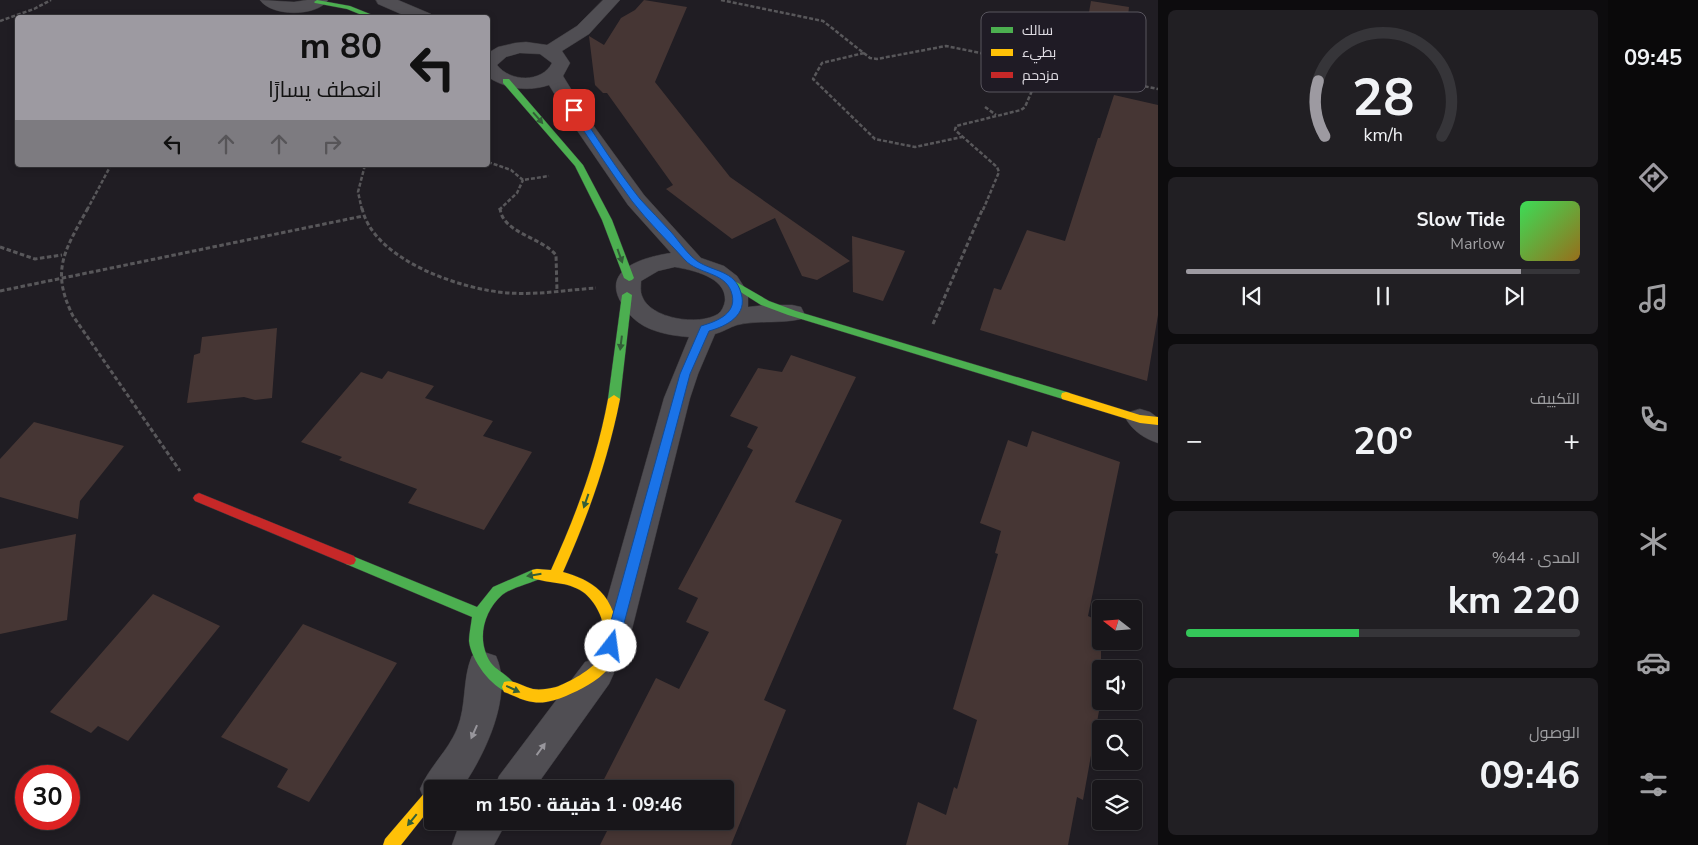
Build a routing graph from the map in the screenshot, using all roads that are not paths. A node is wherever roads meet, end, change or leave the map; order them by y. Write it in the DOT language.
graph roads {
  1 [pos="384,0"];
  2 [pos="612,0"];
  3 [pos="313,3"];
  4 [pos="265,7"];
  5 [pos="369,15"];
  6 [pos="418,15"];
  7 [pos="495,48"];
  8 [pos="550,51"];
  9 [pos="490,62"];
  10 [pos="495,75"];
  11 [pos="553,76"];
  12 [pos="693,263"];
  13 [pos="731,282"];
  14 [pos="627,286"];
  15 [pos="792,313"];
  16 [pos="718,323"];
  17 [pos="1152,425"];
  18 [pos="199,498"];
  19 [pos="556,574"];
  20 [pos="479,614"];
  21 [pos="607,656"];
  22 [pos="484,667"];
  23 [pos="445,780"];
  24 [pos="518,780"];
  25 [pos="424,805"];
  26 [pos="482,830"];
  27 [pos="391,845"];
  28 [pos="471,845"];
  1 -- 6 [label="street"];
  2 -- 8 [label="street"];
  3 -- 4 [label="street"];
  3 -- 5 [label="street"];
  7 -- 8 [label="street"];
  7 -- 9 [label="street"];
  8 -- 11 [label="street"];
  10 -- 11 [label="street"];
  10 -- 14 [label="street, one-way"];
  11 -- 12 [label="street"];
  12 -- 13 [label="street"];
  12 -- 14 [label="street"];
  13 -- 15 [label="street"];
  13 -- 16 [label="street"];
  14 -- 16 [label="street"];
  14 -- 19 [label="street, one-way"];
  15 -- 16 [label="street"];
  15 -- 17 [label="street"];
  16 -- 21 [label="street"];
  18 -- 20 [label="street"];
  19 -- 20 [label="street, one-way"];
  19 -- 21 [label="street"];
  20 -- 22 [label="street"];
  22 -- 21 [label="street, one-way"];
  24 -- 21 [label="street, one-way"];
  22 -- 23 [label="street, one-way"];
  25 -- 27 [label="street, one-way"];
  26 -- 28 [label="street"];
}
